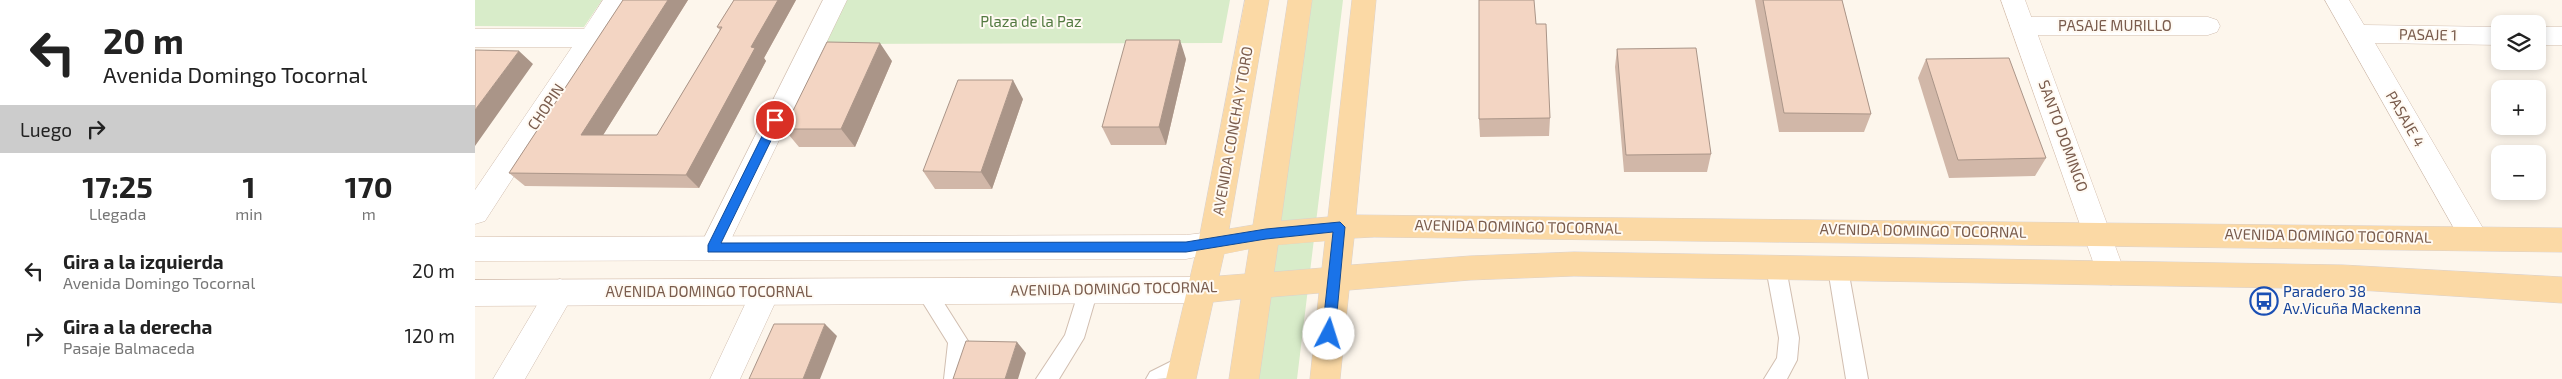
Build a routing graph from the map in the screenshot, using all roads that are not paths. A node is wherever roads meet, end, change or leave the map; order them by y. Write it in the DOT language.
graph roads {
  1 [pos="616,0"];
  2 [pos="835,0"];
  3 [pos="1257,0"];
  4 [pos="1300,0"];
  5 [pos="1364,0"];
  6 [pos="2013,0"];
  7 [pos="2337,0"];
  8 [pos="2022,26"];
  9 [pos="2208,26"];
  10 [pos="2357,34"];
  11 [pos="2491,36"];
  12 [pos="2546,36"];
  13 [pos="2562,36"];
  14 [pos="475,38"];
  15 [pos="591,38"];
  16 [pos="475,213"];
  17 [pos="1340,227"];
  18 [pos="2098,233"];
  19 [pos="1266,234"];
  20 [pos="2474,238"];
  21 [pos="2562,240"];
  22 [pos="1212,244"];
  23 [pos="713,248"];
  24 [pos="475,249"];
  25 [pos="1776,268"];
  26 [pos="1838,269"];
  27 [pos="2111,272"];
  28 [pos="1333,279"];
  29 [pos="1258,285"];
  30 [pos="925,290"];
  31 [pos="1088,290"];
  32 [pos="1202,290"];
  33 [pos="2562,290"];
  34 [pos="560,292"];
  35 [pos="765,292"];
  36 [pos="475,293"];
  37 [pos="1183,372"];
  38 [pos="508,379"];
  39 [pos="725,379"];
  40 [pos="955,379"];
  41 [pos="1047,379"];
  42 [pos="1157,379"];
  43 [pos="1244,379"];
  44 [pos="1325,379"];
  45 [pos="1775,379"];
  46 [pos="1857,379"];
  1 -- 15 [label="street, CHOPIN"];
  2 -- 23 [label="street"];
  3 -- 22 [label="main road, AVENIDA CONCHA Y TORO"];
  4 -- 19 [label="main road"];
  5 -- 17 [label="main road"];
  6 -- 8 [label="street, SANTO DOMINGO"];
  7 -- 10 [label="street, PASAJE 4"];
  8 -- 9 [label="street, PASAJE MURILLO"];
  8 -- 18 [label="street, SANTO DOMINGO"];
  10 -- 11 [label="street, PASAJE 1"];
  10 -- 20 [label="street, PASAJE 4"];
  12 -- 13 [label="street"];
  14 -- 15 [label="street"];
  15 -- 16 [label="street, CHOPIN"];
  17 -- 18 [label="main road, AVENIDA DOMINGO TOCORNAL"];
  17 -- 19 [label="main road, AVENIDA DOMINGO TOCORNAL"];
  17 -- 28 [label="main road"];
  18 -- 20 [label="main road, AVENIDA DOMINGO TOCORNAL"];
  18 -- 27 [label="street, SANTO DOMINGO"];
  19 -- 22 [label="main road, AVENIDA DOMINGO TOCORNAL"];
  19 -- 29 [label="main road"];
  20 -- 21 [label="main road, AVENIDA DOMINGO TOCORNAL"];
  22 -- 23 [label="street, AVENIDA DOMINGO TOCORNAL"];
  22 -- 32 [label="main road, AVENIDA CONCHA Y TORO"];
  23 -- 24 [label="street, AVENIDA DOMINGO TOCORNAL"];
  25 -- 26 [label="main road, AVENIDA DOMINGO TOCORNAL"];
  25 -- 28 [label="main road, AVENIDA DOMINGO TOCORNAL"];
  25 -- 45 [label="lane"];
  26 -- 27 [label="main road, AVENIDA DOMINGO TOCORNAL"];
  26 -- 46 [label="lane"];
  27 -- 33 [label="main road, AVENIDA DOMINGO TOCORNAL"];
  28 -- 29 [label="main road, AVENIDA DOMINGO TOCORNAL"];
  28 -- 44 [label="main road"];
  29 -- 32 [label="main road, AVENIDA DOMINGO TOCORNAL"];
  29 -- 43 [label="main road"];
  30 -- 31 [label="street, AVENIDA DOMINGO TOCORNAL"];
  30 -- 35 [label="street, AVENIDA DOMINGO TOCORNAL"];
  30 -- 40 [label="lane"];
  31 -- 32 [label="street, AVENIDA DOMINGO TOCORNAL"];
  31 -- 41 [label="lane"];
  32 -- 37 [label="main road, AVENIDA CONCHA Y TORO"];
  34 -- 35 [label="street, AVENIDA DOMINGO TOCORNAL"];
  34 -- 36 [label="street, AVENIDA DOMINGO TOCORNAL"];
  34 -- 38 [label="street"];
  35 -- 39 [label="street"];
  37 -- 42 [label="lane"];
}
